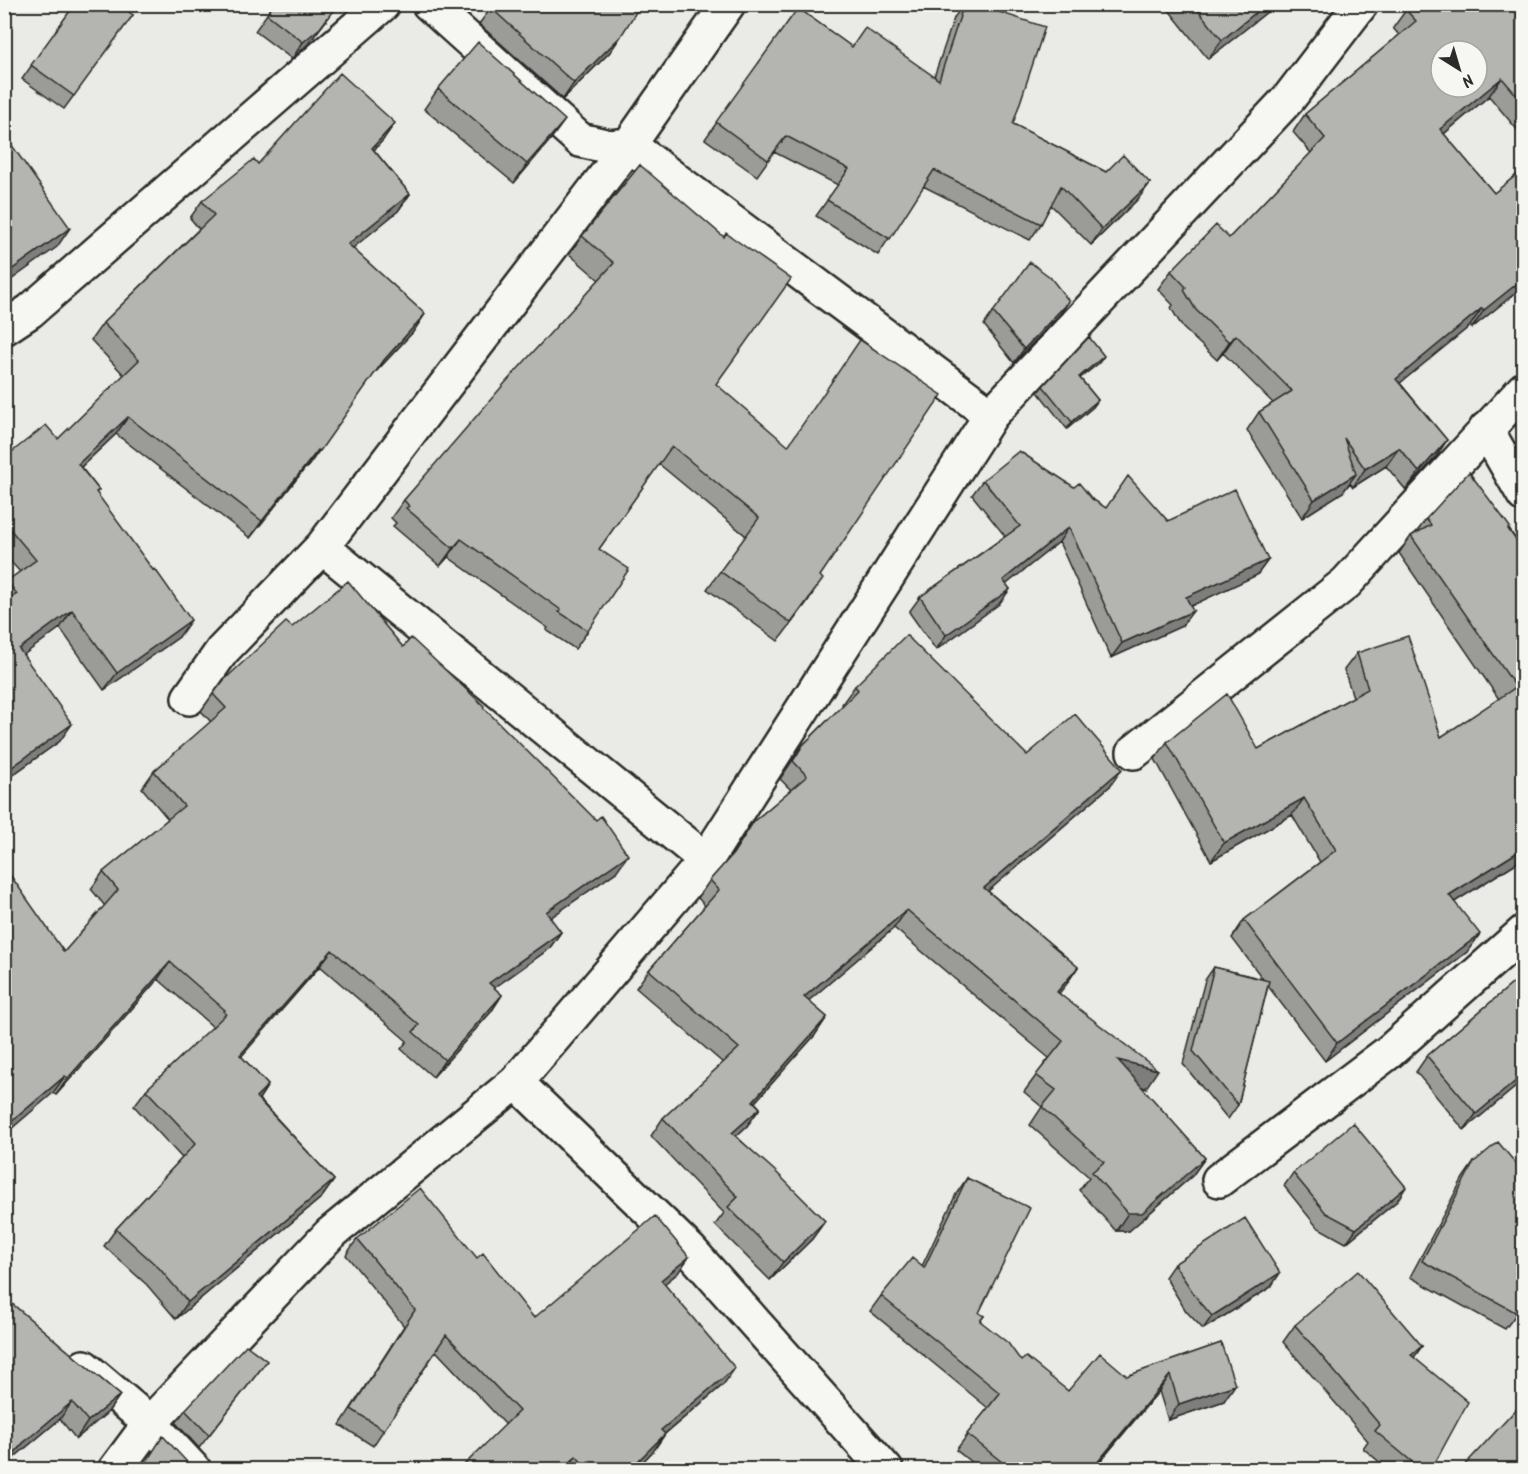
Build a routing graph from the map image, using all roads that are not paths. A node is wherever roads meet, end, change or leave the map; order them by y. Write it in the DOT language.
graph roads {
  1 [pos="383,4"];
  2 [pos="429,4"];
  3 [pos="728,4"];
  4 [pos="1361,4"];
  5 [pos="629,145"];
  6 [pos="4,328"];
  7 [pos="1524,389"];
  8 [pos="991,415"];
  9 [pos="1486,429"];
  10 [pos="1524,495"];
  11 [pos="322,547"];
  12 [pos="189,698"];
  13 [pos="1134,752"];
  14 [pos="706,860"];
  15 [pos="1524,932"];
  16 [pos="516,1082"];
  17 [pos="1219,1180"];
  18 [pos="59,1346"];
  19 [pos="150,1423"];
  20 [pos="115,1470"];
  21 [pos="194,1470"];
  22 [pos="886,1470"];
  1 -- 6 [label="street"];
  2 -- 5 [label="street"];
  3 -- 5 [label="street"];
  4 -- 8 [label="street"];
  5 -- 8 [label="street"];
  5 -- 11 [label="street"];
  7 -- 9 [label="street"];
  8 -- 14 [label="street"];
  9 -- 10 [label="street"];
  9 -- 13 [label="street"];
  11 -- 12 [label="street"];
  11 -- 14 [label="street"];
  14 -- 16 [label="street"];
  15 -- 17 [label="street"];
  16 -- 19 [label="street"];
  16 -- 22 [label="street"];
  18 -- 19 [label="street"];
  19 -- 20 [label="street"];
  19 -- 21 [label="street"];
}
